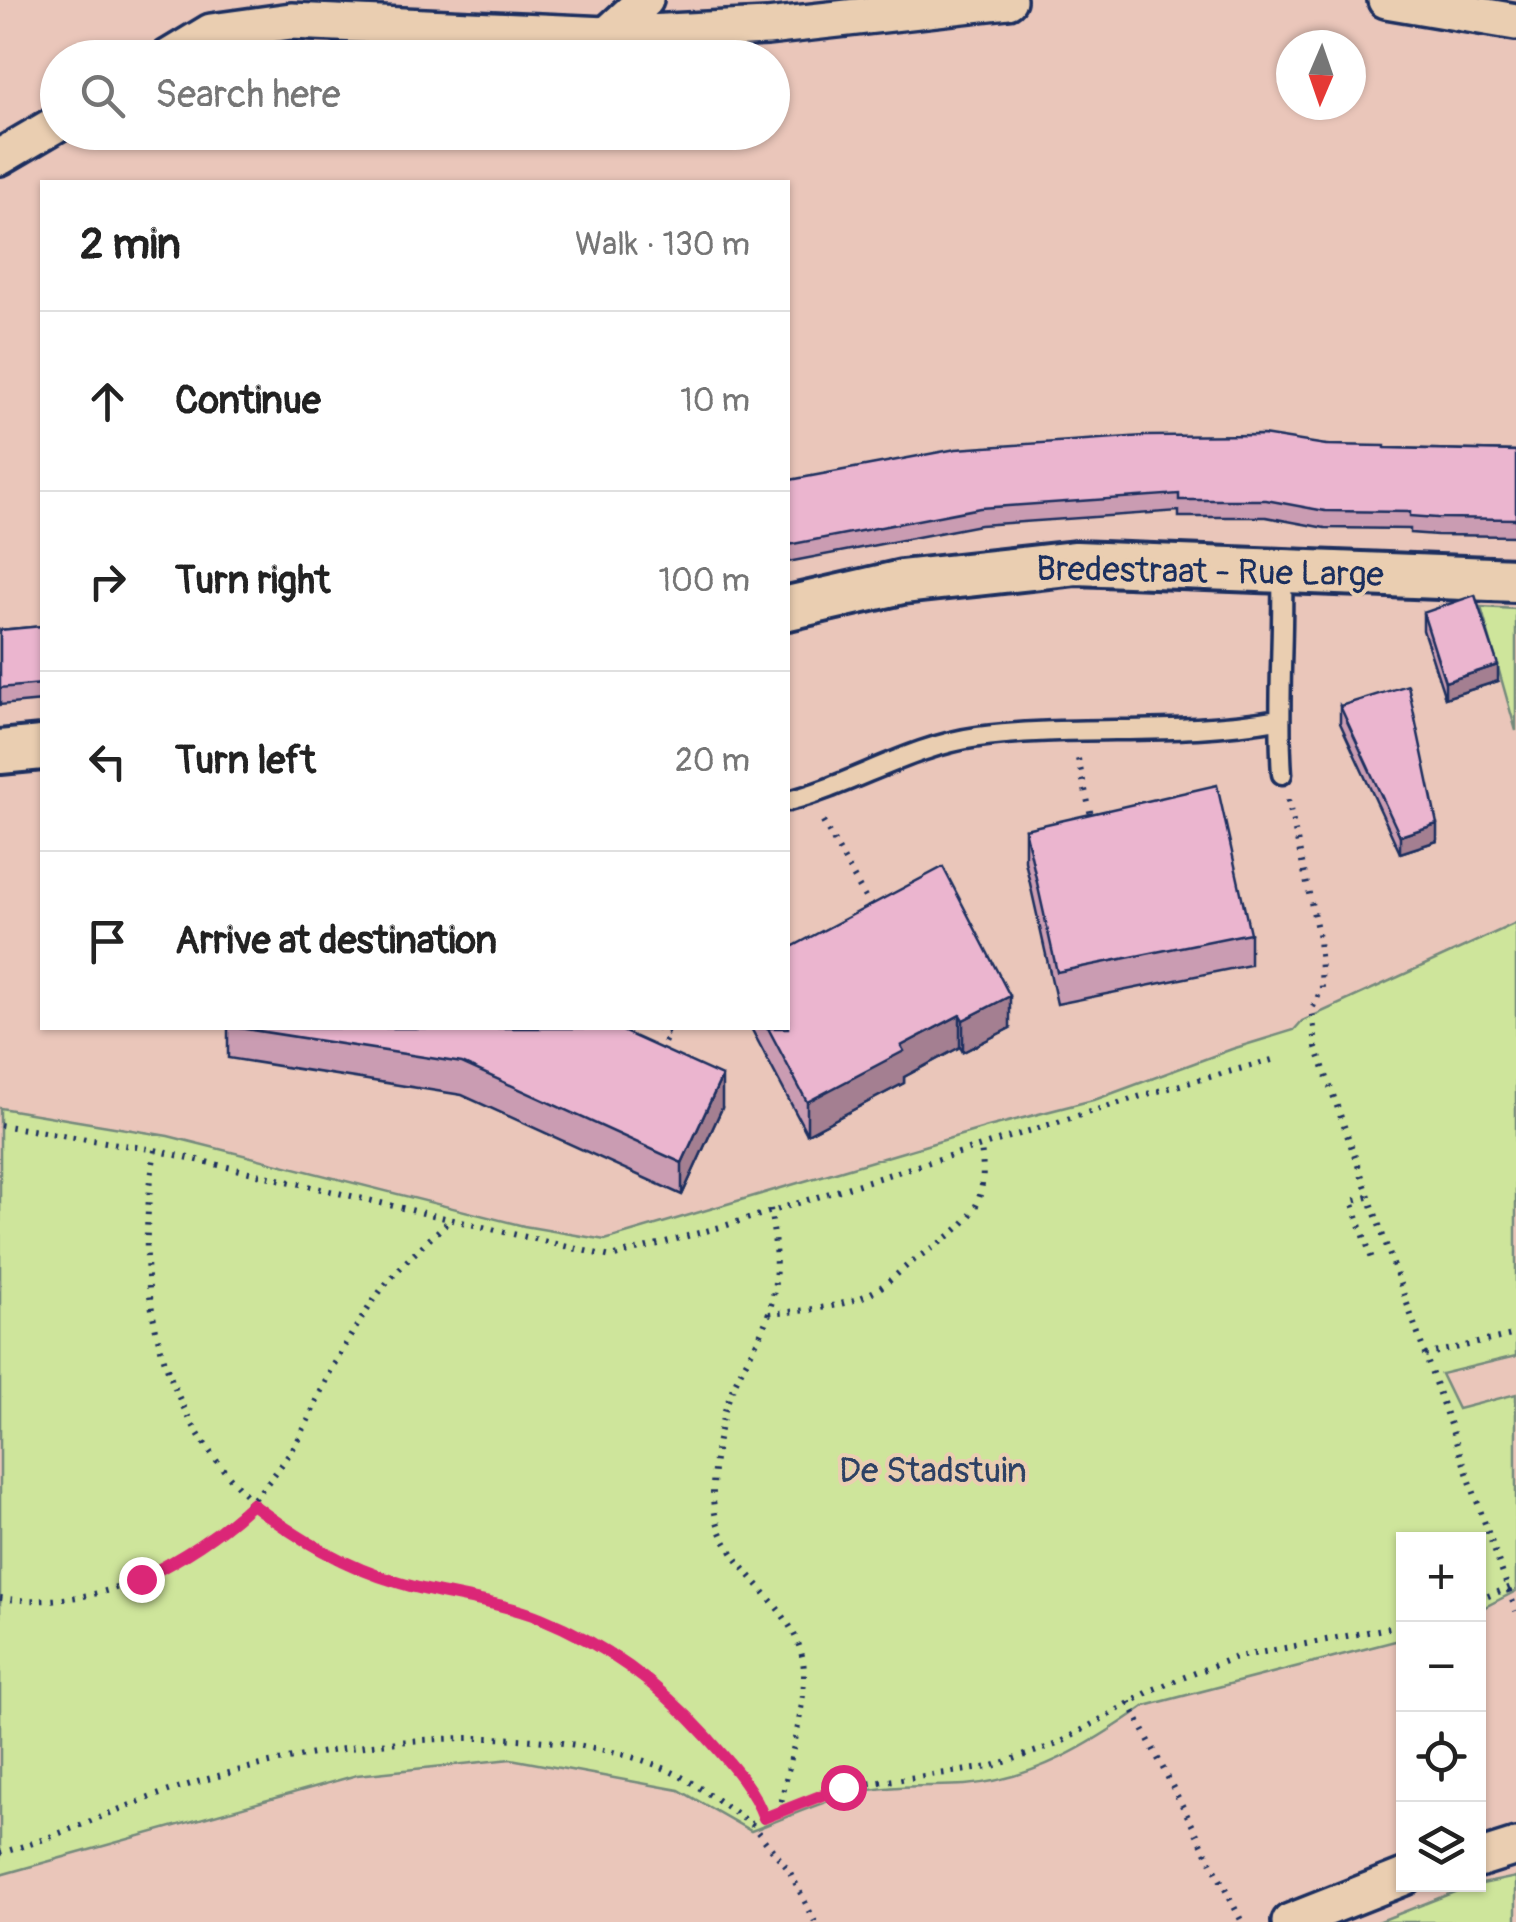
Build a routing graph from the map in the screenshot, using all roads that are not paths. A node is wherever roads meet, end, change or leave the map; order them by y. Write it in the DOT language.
graph roads {
  1 [pos="644,0"];
  2 [pos="1008,0"];
  3 [pos="1386,0"];
  4 [pos="1516,22"];
  5 [pos="606,34"];
  6 [pos="198,40"];
  7 [pos="40,134"];
  8 [pos="0,157"];
  9 [pos="1282,570"];
  10 [pos="1516,580"];
  11 [pos="790,608"];
  12 [pos="1278,719"];
  13 [pos="40,748"];
  14 [pos="0,752"];
  15 [pos="1282,774"];
  16 [pos="790,800"];
  17 [pos="1516,1847"];
  18 [pos="1486,1856"];
  19 [pos="1396,1879"];
  20 [pos="1290,1922"];
  1 -- 5 [label="street"];
  2 -- 5 [label="street"];
  3 -- 4 [label="street"];
  5 -- 6 [label="street"];
  7 -- 8 [label="street"];
  9 -- 10 [label="street, Bredestraat - Rue Large"];
  9 -- 11 [label="street, Bredestraat - Rue Large"];
  9 -- 12 [label="lane"];
  12 -- 15 [label="lane"];
  12 -- 16 [label="lane"];
  13 -- 14 [label="street"];
  17 -- 18 [label="street"];
  19 -- 20 [label="street"];
}
